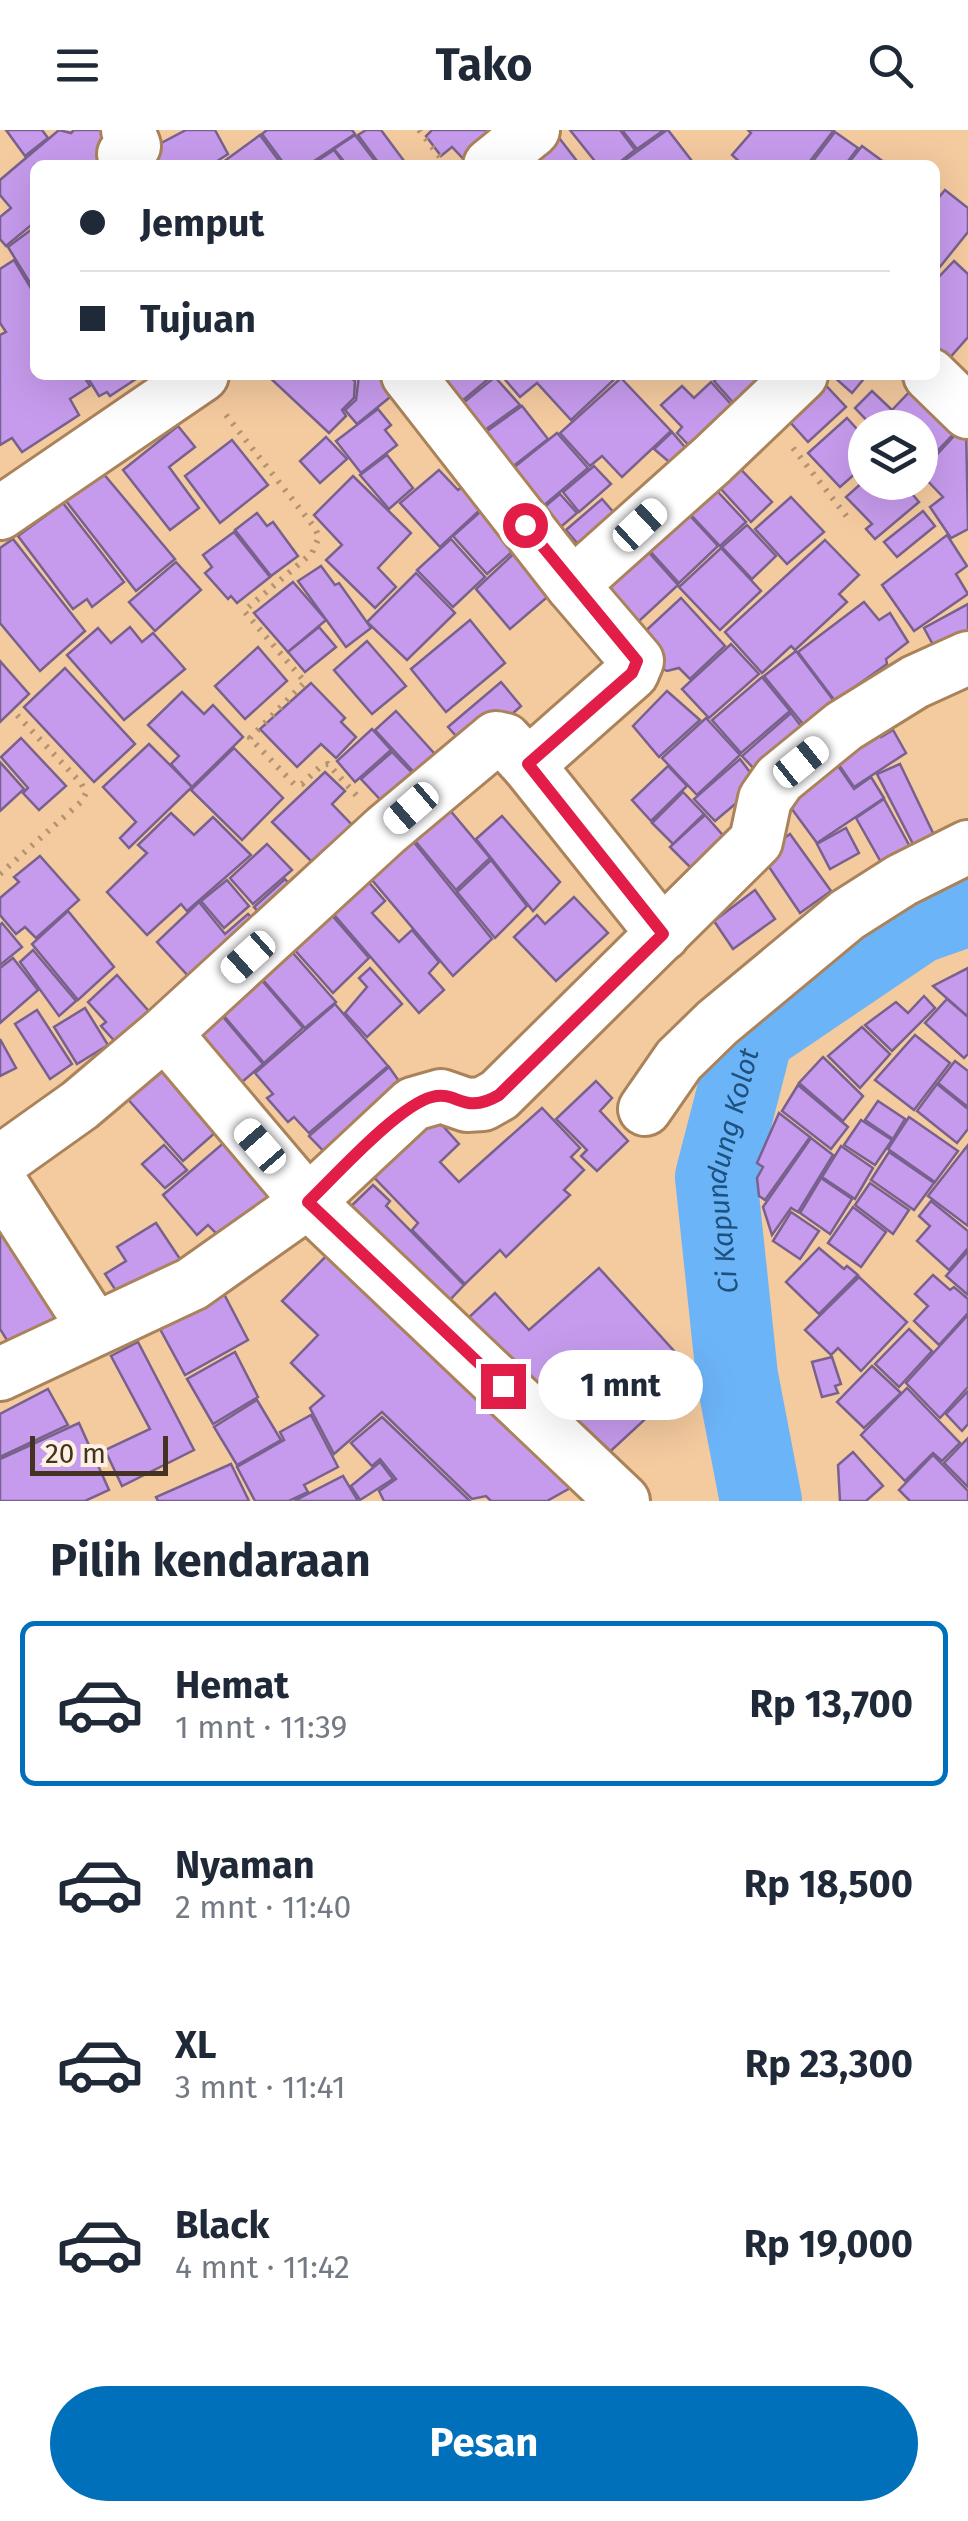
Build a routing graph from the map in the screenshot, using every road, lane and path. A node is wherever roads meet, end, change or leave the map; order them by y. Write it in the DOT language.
graph roads {
  1 [pos="128,130"];
  2 [pos="419,130"];
  3 [pos="533,130"];
  4 [pos="126,160"];
  5 [pos="442,160"];
  6 [pos="496,160"];
  7 [pos="196,380"];
  8 [pos="202,380"];
  9 [pos="412,380"];
  10 [pos="796,380"];
  11 [pos="935,380"];
  12 [pos="763,412"];
  13 [pos="968,412"];
  14 [pos="0,513"];
  15 [pos="848,518"];
  16 [pos="572,585"];
  17 [pos="968,658"];
  18 [pos="17,715"];
  19 [pos="528,764"];
  20 [pos="386,830"];
  21 [pos="968,846"];
  22 [pos="0,874"];
  23 [pos="663,934"];
  24 [pos="164,1033"];
  25 [pos="645,1109"];
  26 [pos="0,1162"];
  27 [pos="0,1182"];
  28 [pos="308,1202"];
  29 [pos="94,1328"];
  30 [pos="0,1374"];
  31 [pos="623,1501"];
  1 -- 4 [label="street"];
  2 -- 5 [label="path"];
  3 -- 6 [label="street"];
  7 -- 14 [label="street"];
  8 -- 20 [label="path"];
  9 -- 16 [label="street"];
  10 -- 12 [label="street"];
  11 -- 13 [label="street"];
  12 -- 15 [label="path"];
  12 -- 16 [label="street"];
  16 -- 19 [label="street"];
  17 -- 23 [label="street"];
  18 -- 22 [label="path"];
  19 -- 20 [label="street"];
  19 -- 23 [label="street"];
  20 -- 24 [label="street"];
  21 -- 25 [label="street"];
  23 -- 28 [label="street"];
  24 -- 26 [label="street"];
  24 -- 28 [label="street"];
  27 -- 29 [label="street"];
  28 -- 29 [label="street"];
  28 -- 31 [label="street"];
  29 -- 30 [label="street"];
}
